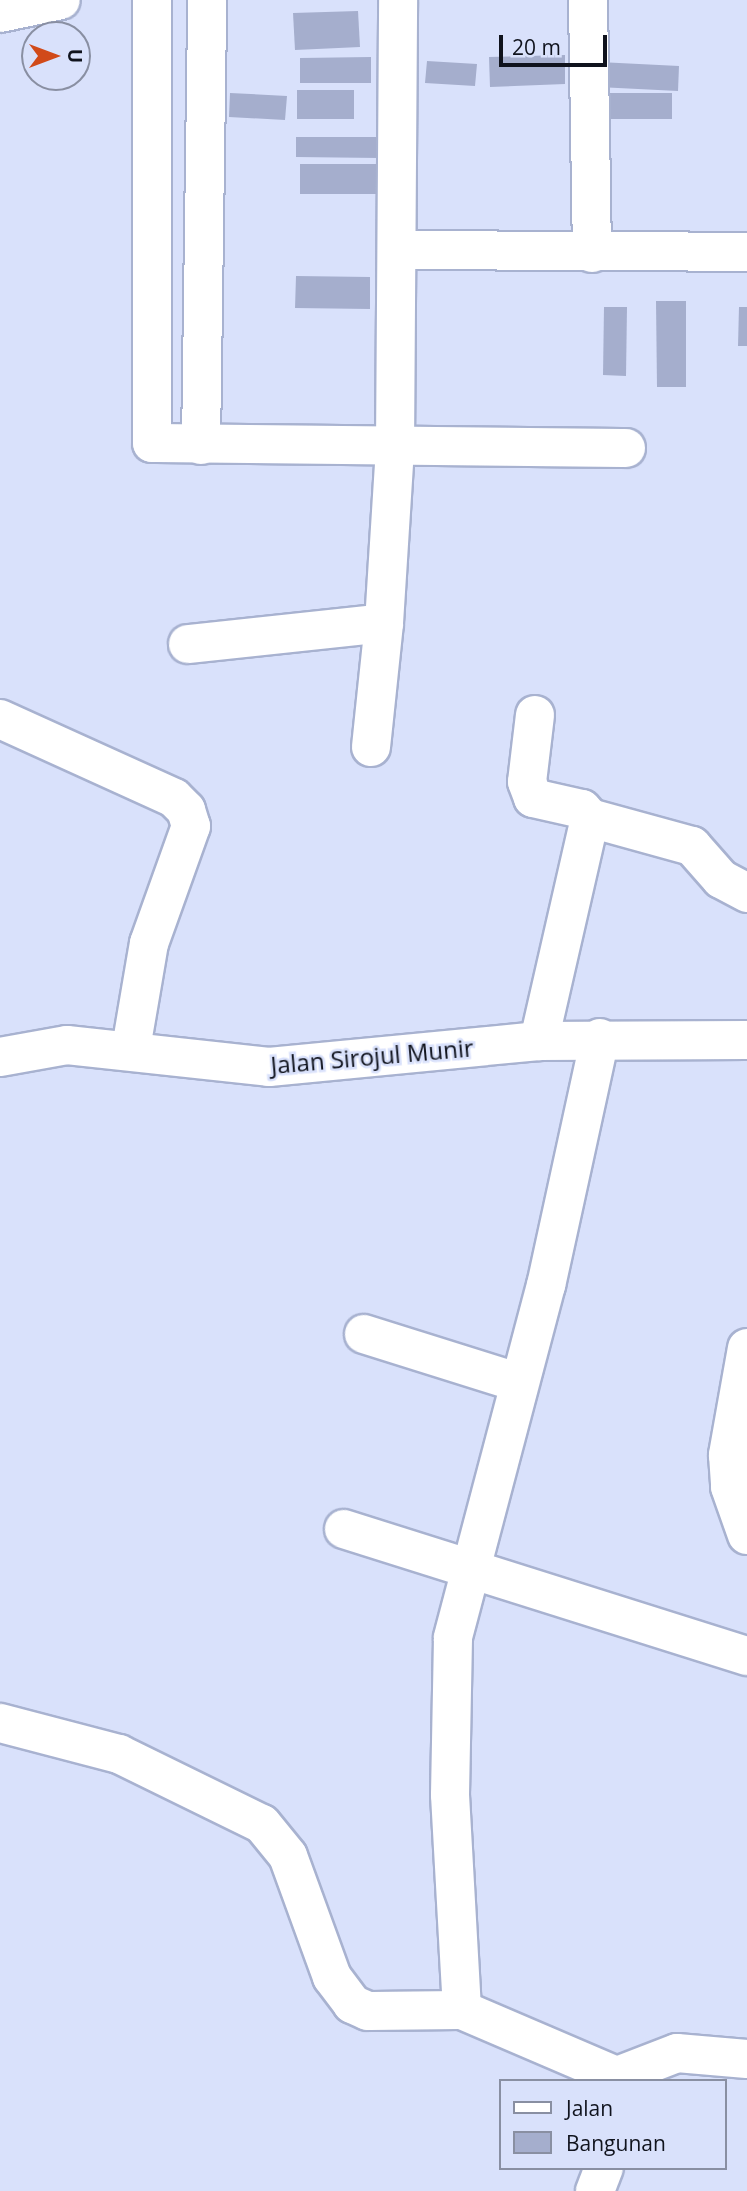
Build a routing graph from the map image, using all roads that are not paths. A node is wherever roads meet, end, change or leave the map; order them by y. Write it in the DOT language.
graph roads {
  1 [pos="61,0"];
  2 [pos="152,0"];
  3 [pos="207,0"];
  4 [pos="398,0"];
  5 [pos="588,0"];
  6 [pos="0,13"];
  7 [pos="399,250"];
  8 [pos="747,252"];
  9 [pos="592,253"];
  10 [pos="201,445"];
  11 [pos="395,447"];
  12 [pos="626,448"];
  13 [pos="384,623"];
  14 [pos="188,644"];
  15 [pos="535,715"];
  16 [pos="0,719"];
  17 [pos="371,747"];
  18 [pos="590,818"];
  19 [pos="747,893"];
  20 [pos="600,1038"];
  21 [pos="747,1040"];
  22 [pos="539,1041"];
  23 [pos="131,1048"];
  24 [pos="0,1057"];
  25 [pos="364,1334"];
  26 [pos="747,1348"];
  27 [pos="517,1382"];
  28 [pos="344,1529"];
  29 [pos="747,1535"];
  30 [pos="470,1567"];
  31 [pos="747,1656"];
  32 [pos="0,1723"];
  33 [pos="462,2010"];
  34 [pos="747,2059"];
  35 [pos="624,2078"];
  36 [pos="603,2170"];
  37 [pos="595,2191"];
  1 -- 6 [label="street"];
  2 -- 10 [label="street"];
  3 -- 10 [label="street"];
  4 -- 7 [label="street"];
  5 -- 9 [label="street"];
  7 -- 9 [label="street"];
  7 -- 11 [label="street"];
  8 -- 9 [label="street"];
  10 -- 11 [label="street"];
  11 -- 12 [label="street"];
  11 -- 13 [label="street"];
  13 -- 14 [label="street"];
  13 -- 17 [label="street"];
  15 -- 18 [label="street"];
  16 -- 23 [label="street"];
  18 -- 19 [label="street"];
  18 -- 22 [label="street"];
  20 -- 21 [label="street, Jalan Sirojul Munir"];
  20 -- 22 [label="street, Jalan Sirojul Munir"];
  20 -- 27 [label="street"];
  22 -- 23 [label="street, Jalan Sirojul Munir"];
  23 -- 24 [label="street, Jalan Sirojul Munir"];
  25 -- 27 [label="street"];
  26 -- 29 [label="street"];
  27 -- 30 [label="street"];
  28 -- 30 [label="street"];
  30 -- 31 [label="street"];
  30 -- 33 [label="street"];
  32 -- 33 [label="street"];
  33 -- 35 [label="street"];
  34 -- 35 [label="street"];
  36 -- 37 [label="street"];
}
